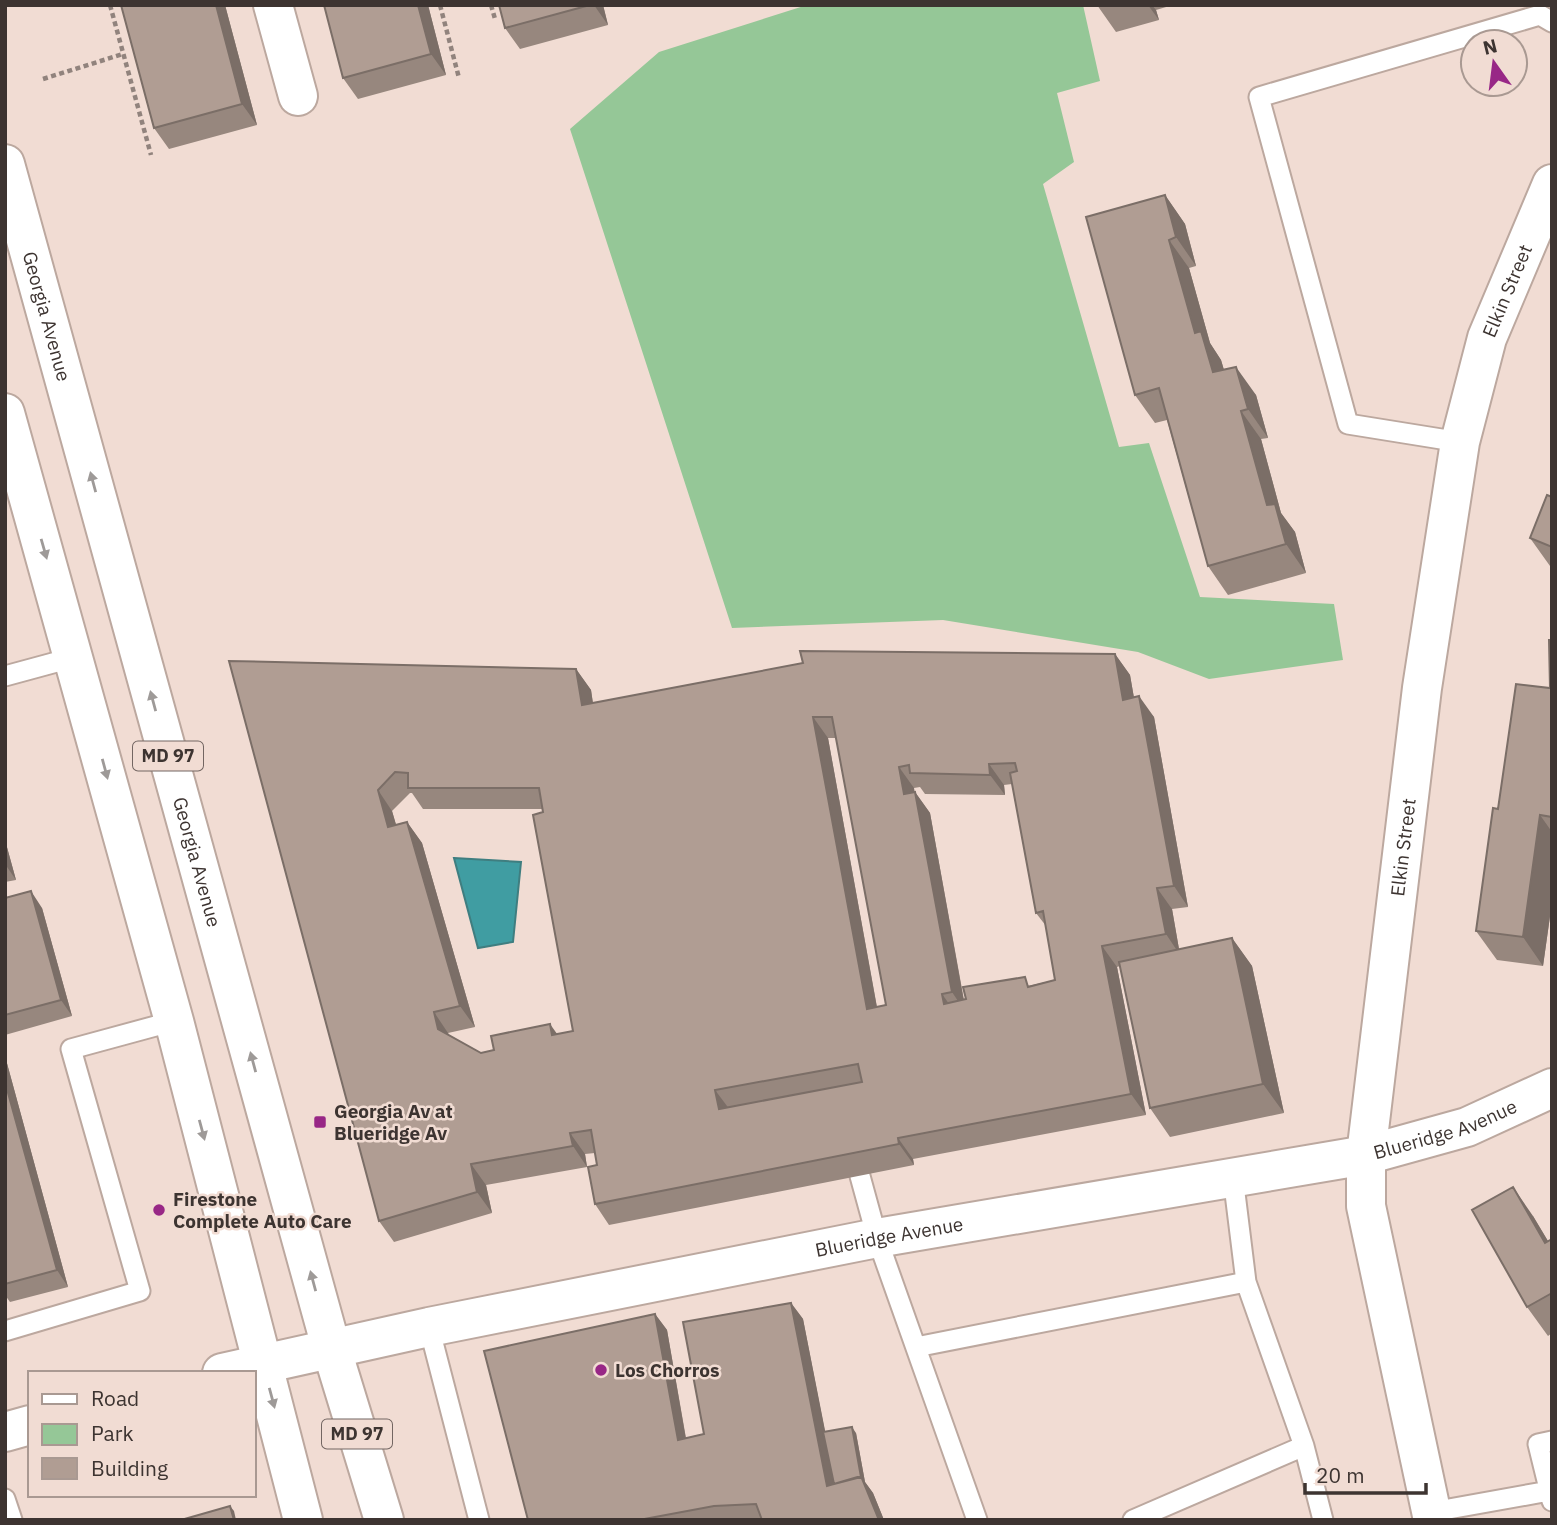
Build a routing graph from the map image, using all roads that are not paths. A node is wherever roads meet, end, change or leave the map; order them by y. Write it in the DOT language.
graph roads {
  1 [pos="272,5"];
  2 [pos="1552,22"];
  3 [pos="298,96"];
  4 [pos="5,164"];
  5 [pos="1552,184"];
  6 [pos="5,413"];
  7 [pos="1460,442"];
  8 [pos="14,474"];
  9 [pos="75,657"];
  10 [pos="5,677"];
  11 [pos="174,1021"];
  12 [pos="1552,1088"];
  13 [pos="1366,1155"];
  14 [pos="860,1176"];
  15 [pos="1233,1177"];
  16 [pos="877,1238"];
  17 [pos="1245,1282"];
  18 [pos="429,1327"];
  19 [pos="5,1331"];
  20 [pos="331,1347"];
  21 [pos="916,1347"];
  22 [pos="262,1362"];
  23 [pos="229,1371"];
  24 [pos="28,1426"];
  25 [pos="5,1432"];
  26 [pos="1552,1441"];
  27 [pos="1304,1446"];
  28 [pos="1551,1496"];
  29 [pos="5,1499"];
  30 [pos="1433,1516"];
  31 [pos="12,1520"];
  32 [pos="303,1520"];
  33 [pos="384,1520"];
  34 [pos="479,1520"];
  35 [pos="977,1520"];
  36 [pos="1133,1520"];
  37 [pos="1323,1520"];
  1 -- 3 [label="street"];
  2 -- 7 [label="lane"];
  20 -- 4 [label="street, Georgia Avenue / MD 97, one-way"];
  5 -- 7 [label="street, Elkin Street"];
  6 -- 8 [label="street, MD 97"];
  7 -- 13 [label="street, Elkin Street"];
  8 -- 9 [label="street, MD 97, one-way"];
  9 -- 10 [label="lane"];
  9 -- 11 [label="street, MD 97, one-way"];
  11 -- 19 [label="lane"];
  11 -- 22 [label="street, MD 97, one-way"];
  12 -- 13 [label="street, Blueridge Avenue"];
  13 -- 15 [label="street, Blueridge Avenue"];
  13 -- 30 [label="street, Elkin Street"];
  14 -- 16 [label="lane"];
  15 -- 16 [label="street, Blueridge Avenue"];
  15 -- 17 [label="lane"];
  16 -- 18 [label="street, Blueridge Avenue"];
  16 -- 21 [label="lane"];
  17 -- 21 [label="lane"];
  17 -- 27 [label="lane"];
  18 -- 20 [label="street, Blueridge Avenue"];
  18 -- 34 [label="lane"];
  20 -- 22 [label="street, Blueridge Avenue"];
  20 -- 33 [label="street, Georgia Avenue / MD 97"];
  21 -- 35 [label="lane"];
  22 -- 23 [label="street, Blueridge Avenue"];
  22 -- 32 [label="street, MD 97, one-way"];
  24 -- 25 [label="street"];
  26 -- 28 [label="lane"];
  27 -- 36 [label="lane"];
  27 -- 37 [label="lane"];
  28 -- 30 [label="lane"];
  29 -- 31 [label="lane"];
}
